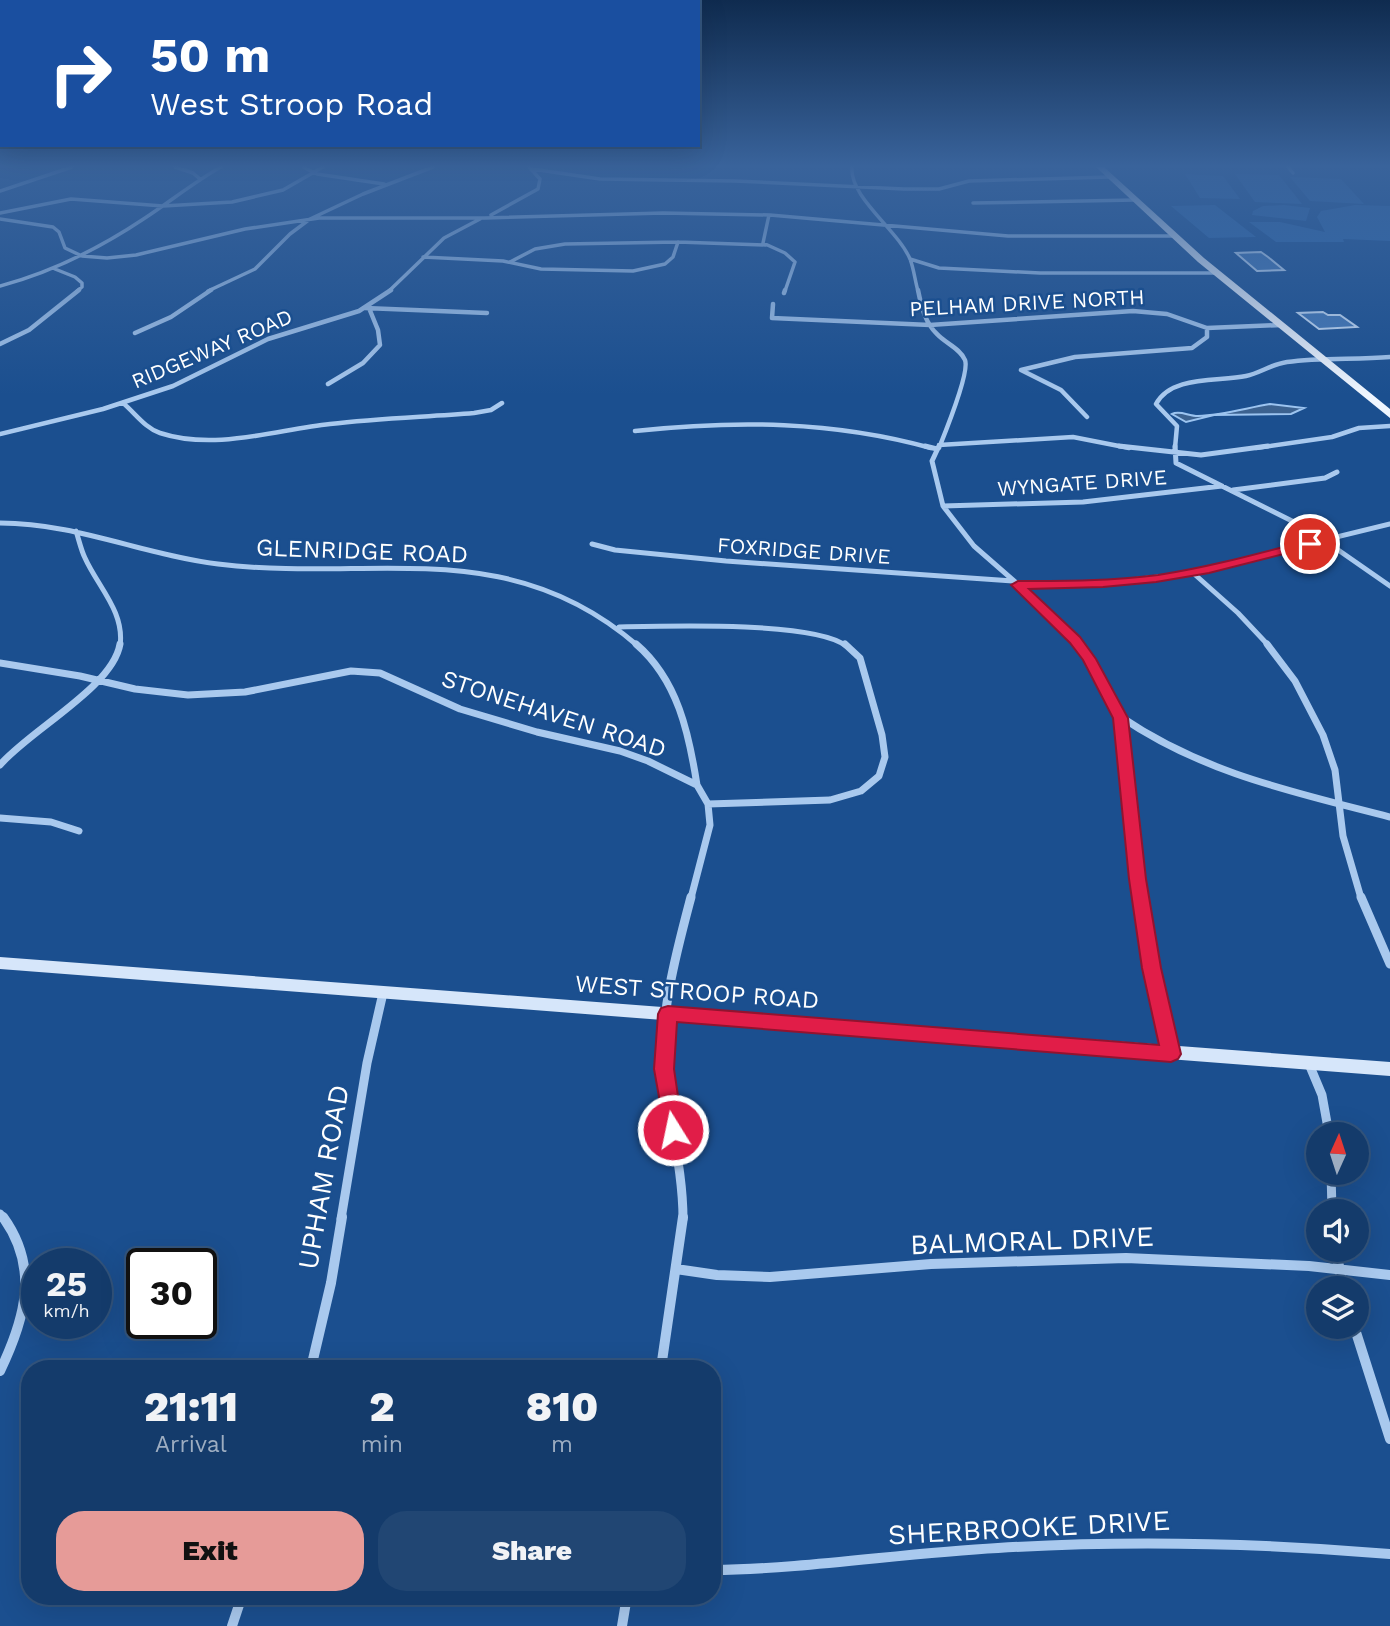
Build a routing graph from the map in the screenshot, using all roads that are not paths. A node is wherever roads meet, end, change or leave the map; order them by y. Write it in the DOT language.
graph roads {
  1 [pos="678,242"];
  2 [pos="61,243"];
  3 [pos="102,243"];
  4 [pos="189,243"];
  5 [pos="281,243"];
  6 [pos="440,243"];
  7 [pos="642,243"];
  8 [pos="704,243"];
  9 [pos="899,243"];
  10 [pos="1183,243"];
  11 [pos="766,245"];
  12 [pos="80,256"];
  13 [pos="423,257"];
  14 [pos="910,259"];
  15 [pos="510,262"];
  16 [pos="939,268"];
  17 [pos="55,269"];
  18 [pos="920,271"];
  19 [pos="1217,273"];
  20 [pos="0,286"];
  21 [pos="783,293"];
  22 [pos="773,304"];
  23 [pos="367,308"];
  24 [pos="487,313"];
  25 [pos="930,325"];
  26 [pos="1281,325"];
  27 [pos="1206,328"];
  28 [pos="135,333"];
  29 [pos="0,344"];
  30 [pos="1390,357"];
  31 [pos="1325,361"];
  32 [pos="328,384"];
  33 [pos="123,403"];
  34 [pos="502,403"];
  35 [pos="1390,415"];
  36 [pos="1087,417"];
  37 [pos="1390,426"];
  38 [pos="635,431"];
  39 [pos="0,435"];
  40 [pos="938,447"];
  41 [pos="1173,454"];
  42 [pos="1337,472"];
  43 [pos="1223,486"];
  44 [pos="1232,491"];
  45 [pos="943,506"];
  46 [pos="0,523"];
  47 [pos="1390,524"];
  48 [pos="76,530"];
  49 [pos="1323,539"];
  50 [pos="592,544"];
  51 [pos="1192,572"];
  52 [pos="1016,583"];
  53 [pos="1390,586"];
  54 [pos="619,627"];
  55 [pos="0,663"];
  56 [pos="98,681"];
  57 [pos="1121,718"];
  58 [pos="0,765"];
  59 [pos="696,785"];
  60 [pos="708,804"];
  61 [pos="1337,804"];
  62 [pos="1390,817"];
  63 [pos="0,818"];
  64 [pos="79,831"];
  65 [pos="1390,964"];
  66 [pos="2,966"];
  67 [pos="383,993"];
  68 [pos="668,1014"];
  69 [pos="1171,1054"];
  70 [pos="1309,1064"];
  71 [pos="1390,1069"];
  72 [pos="1327,1122"];
  73 [pos="0,1214"];
  74 [pos="1337,1262"];
  75 [pos="676,1269"];
  76 [pos="1338,1269"];
  77 [pos="1390,1275"];
  78 [pos="1340,1276"];
  79 [pos="1358,1339"];
  80 [pos="313,1360"];
  81 [pos="662,1360"];
  82 [pos="0,1371"];
  83 [pos="1390,1439"];
  84 [pos="1390,1554"];
  85 [pos="721,1570"];
  86 [pos="239,1605"];
  87 [pos="626,1605"];
  88 [pos="232,1626"];
  89 [pos="622,1626"];
  1 -- 15 [label="street"];
  2 -- 12 [label="street"];
  3 -- 12 [label="street"];
  4 -- 12 [label="street"];
  5 -- 28 [label="street"];
  6 -- 13 [label="street, RIDGEWAY ROAD"];
  7 -- 15 [label="street"];
  8 -- 11 [label="street"];
  9 -- 14 [label="street"];
  10 -- 19 [label="main road"];
  11 -- 21 [label="street"];
  12 -- 17 [label="street"];
  13 -- 15 [label="street"];
  13 -- 23 [label="street, RIDGEWAY ROAD"];
  14 -- 16 [label="street"];
  14 -- 18 [label="street"];
  16 -- 18 [label="street"];
  16 -- 19 [label="street"];
  17 -- 20 [label="street"];
  17 -- 29 [label="street"];
  18 -- 25 [label="street"];
  19 -- 26 [label="main road"];
  22 -- 25 [label="street, PELHAM DRIVE NORTH"];
  23 -- 24 [label="street"];
  23 -- 32 [label="street"];
  23 -- 33 [label="street, RIDGEWAY ROAD"];
  25 -- 27 [label="street, PELHAM DRIVE NORTH"];
  25 -- 40 [label="street"];
  26 -- 27 [label="street, PELHAM DRIVE NORTH"];
  26 -- 31 [label="main road"];
  27 -- 36 [label="street"];
  30 -- 31 [label="street"];
  31 -- 35 [label="main road"];
  31 -- 41 [label="street"];
  33 -- 34 [label="street"];
  33 -- 39 [label="street, RIDGEWAY ROAD"];
  37 -- 41 [label="street"];
  38 -- 40 [label="street"];
  40 -- 41 [label="street"];
  40 -- 45 [label="street"];
  41 -- 43 [label="street"];
  42 -- 44 [label="street"];
  43 -- 44 [label="street"];
  43 -- 45 [label="street, WYNGATE DRIVE"];
  44 -- 49 [label="street"];
  45 -- 52 [label="street"];
  46 -- 48 [label="street, GLENRIDGE ROAD"];
  47 -- 49 [label="street, FOXRIDGE DRIVE"];
  48 -- 54 [label="street, GLENRIDGE ROAD"];
  48 -- 56 [label="street"];
  49 -- 51 [label="street, FOXRIDGE DRIVE"];
  49 -- 53 [label="street"];
  50 -- 52 [label="street, FOXRIDGE DRIVE"];
  51 -- 52 [label="street, FOXRIDGE DRIVE"];
  51 -- 61 [label="street"];
  52 -- 57 [label="street"];
  54 -- 59 [label="street, GLENRIDGE ROAD"];
  54 -- 60 [label="street"];
  55 -- 56 [label="street, STONEHAVEN ROAD"];
  56 -- 58 [label="street"];
  56 -- 59 [label="street, STONEHAVEN ROAD"];
  57 -- 61 [label="street"];
  57 -- 69 [label="street"];
  59 -- 60 [label="street"];
  60 -- 68 [label="street"];
  61 -- 62 [label="street"];
  61 -- 65 [label="street"];
  63 -- 64 [label="street"];
  66 -- 67 [label="main road, WEST STROOP ROAD"];
  67 -- 68 [label="main road, WEST STROOP ROAD"];
  67 -- 80 [label="street, UPHAM ROAD"];
  68 -- 69 [label="main road, WEST STROOP ROAD"];
  68 -- 75 [label="street"];
  69 -- 70 [label="main road, WEST STROOP ROAD"];
  70 -- 71 [label="main road, WEST STROOP ROAD"];
  70 -- 72 [label="street"];
  73 -- 82 [label="street"];
  74 -- 76 [label="street"];
  75 -- 76 [label="street, BALMORAL DRIVE"];
  75 -- 81 [label="street"];
  76 -- 77 [label="street, BALMORAL DRIVE"];
  76 -- 78 [label="street"];
  79 -- 83 [label="street"];
  84 -- 85 [label="street, SHERBROOKE DRIVE"];
  86 -- 88 [label="street"];
  87 -- 89 [label="street"];
}
